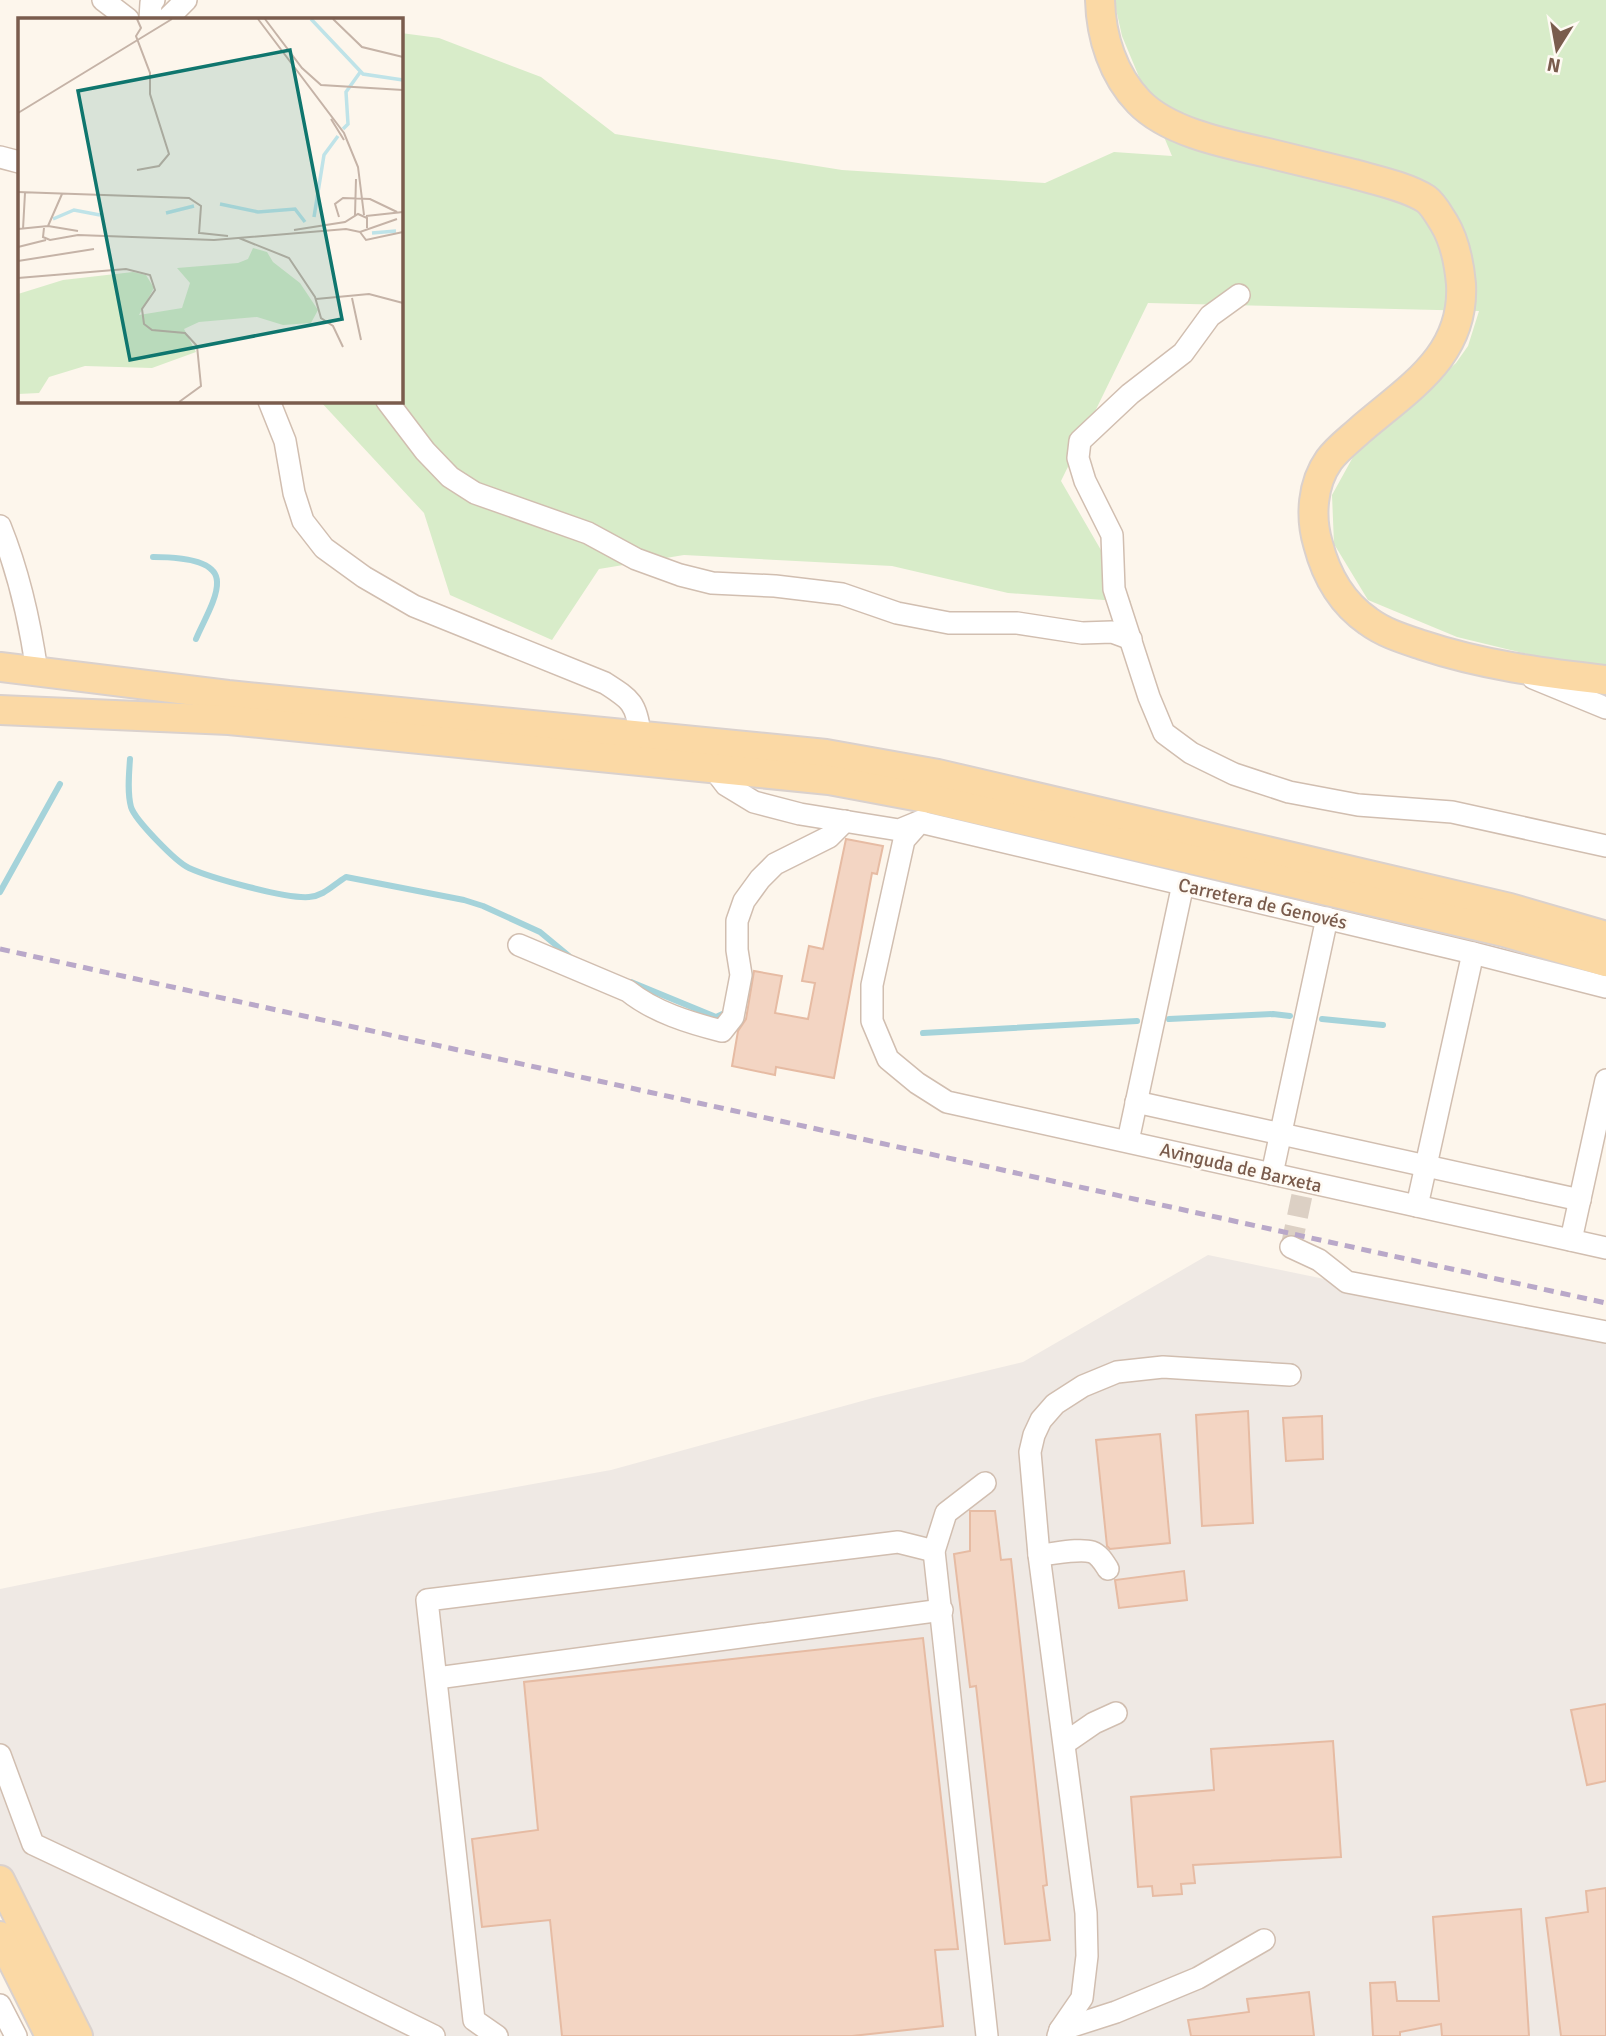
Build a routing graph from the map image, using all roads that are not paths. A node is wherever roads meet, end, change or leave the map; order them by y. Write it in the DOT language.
graph roads {
  1 [pos="154,0"];
  2 [pos="186,0"];
  3 [pos="1100,0"];
  4 [pos="105,1"];
  5 [pos="127,18"];
  6 [pos="150,18"];
  7 [pos="168,18"];
  8 [pos="0,158"];
  9 [pos="18,162"];
  10 [pos="1239,295"];
  11 [pos="269,402"];
  12 [pos="388,402"];
  13 [pos="0,526"];
  14 [pos="1131,639"];
  15 [pos="0,667"];
  16 [pos="1505,667"];
  17 [pos="37,672"];
  18 [pos="1606,680"];
  19 [pos="1606,708"];
  20 [pos="0,710"];
  21 [pos="640,735"];
  22 [pos="713,768"];
  23 [pos="936,800"];
  24 [pos="845,821"];
  25 [pos="920,822"];
  26 [pos="1606,846"];
  27 [pos="1183,884"];
  28 [pos="1327,918"];
  29 [pos="1606,936"];
  30 [pos="519,945"];
  31 [pos="1473,953"];
  32 [pos="1606,962"];
  33 [pos="1606,987"];
  34 [pos="1606,1080"];
  35 [pos="1136,1102"];
  36 [pos="1281,1135"];
  37 [pos="1128,1141"];
  38 [pos="1426,1167"];
  39 [pos="1272,1174"];
  40 [pos="1580,1200"];
  41 [pos="1417,1206"];
  42 [pos="1571,1240"];
  43 [pos="1291,1247"];
  44 [pos="1606,1248"];
  45 [pos="1606,1332"];
  46 [pos="1290,1375"];
  47 [pos="985,1483"];
  48 [pos="934,1551"];
  49 [pos="1040,1555"];
  50 [pos="1108,1569"];
  51 [pos="942,1610"];
  52 [pos="437,1678"];
  53 [pos="1116,1713"];
  54 [pos="1065,1743"];
  55 [pos="0,1755"];
  56 [pos="0,1880"];
  57 [pos="0,1936"];
  58 [pos="1264,1940"];
  59 [pos="0,2005"];
  60 [pos="1059,2033"];
  61 [pos="16,2036"];
  62 [pos="50,2036"];
  63 [pos="78,2036"];
  64 [pos="434,2036"];
  65 [pos="497,2036"];
  66 [pos="987,2036"];
  1 -- 6 [label="street"];
  2 -- 7 [label="street"];
  3 -- 16 [label="main road"];
  4 -- 5 [label="street"];
  8 -- 9 [label="street"];
  10 -- 14 [label="street"];
  11 -- 21 [label="street"];
  12 -- 14 [label="street"];
  13 -- 17 [label="street"];
  14 -- 26 [label="street"];
  15 -- 17 [label="main road"];
  16 -- 18 [label="main road"];
  16 -- 19 [label="street"];
  17 -- 21 [label="main road"];
  20 -- 22 [label="main road"];
  21 -- 29 [label="main road"];
  22 -- 23 [label="main road"];
  22 -- 24 [label="street, Carretera de Genovés"];
  23 -- 25 [label="street"];
  23 -- 32 [label="main road"];
  24 -- 25 [label="street, Carretera de Genovés"];
  24 -- 30 [label="street"];
  25 -- 27 [label="street, Carretera de Genovés"];
  25 -- 37 [label="street, Avinguda de Barxeta"];
  27 -- 28 [label="street, Carretera de Genovés"];
  27 -- 35 [label="street"];
  28 -- 31 [label="street, Carretera de Genovés"];
  28 -- 36 [label="street"];
  31 -- 33 [label="street, Carretera de Genovés"];
  31 -- 38 [label="street"];
  34 -- 40 [label="street"];
  35 -- 36 [label="street"];
  35 -- 37 [label="street"];
  36 -- 38 [label="street"];
  36 -- 39 [label="street"];
  37 -- 39 [label="street, Avinguda de Barxeta"];
  38 -- 40 [label="street"];
  38 -- 41 [label="street"];
  39 -- 41 [label="street, Avinguda de Barxeta"];
  40 -- 42 [label="street"];
  41 -- 42 [label="street, Avinguda de Barxeta"];
  42 -- 44 [label="street, Avinguda de Barxeta"];
  43 -- 45 [label="street"];
  46 -- 49 [label="street"];
  47 -- 48 [label="street"];
  48 -- 51 [label="street"];
  48 -- 52 [label="street"];
  49 -- 50 [label="street"];
  49 -- 54 [label="street"];
  51 -- 52 [label="street"];
  51 -- 66 [label="street"];
  52 -- 65 [label="street"];
  53 -- 54 [label="street"];
  54 -- 60 [label="street"];
  55 -- 64 [label="street"];
  56 -- 63 [label="main road"];
  57 -- 62 [label="main road"];
  58 -- 60 [label="street"];
  59 -- 61 [label="street"];
}
